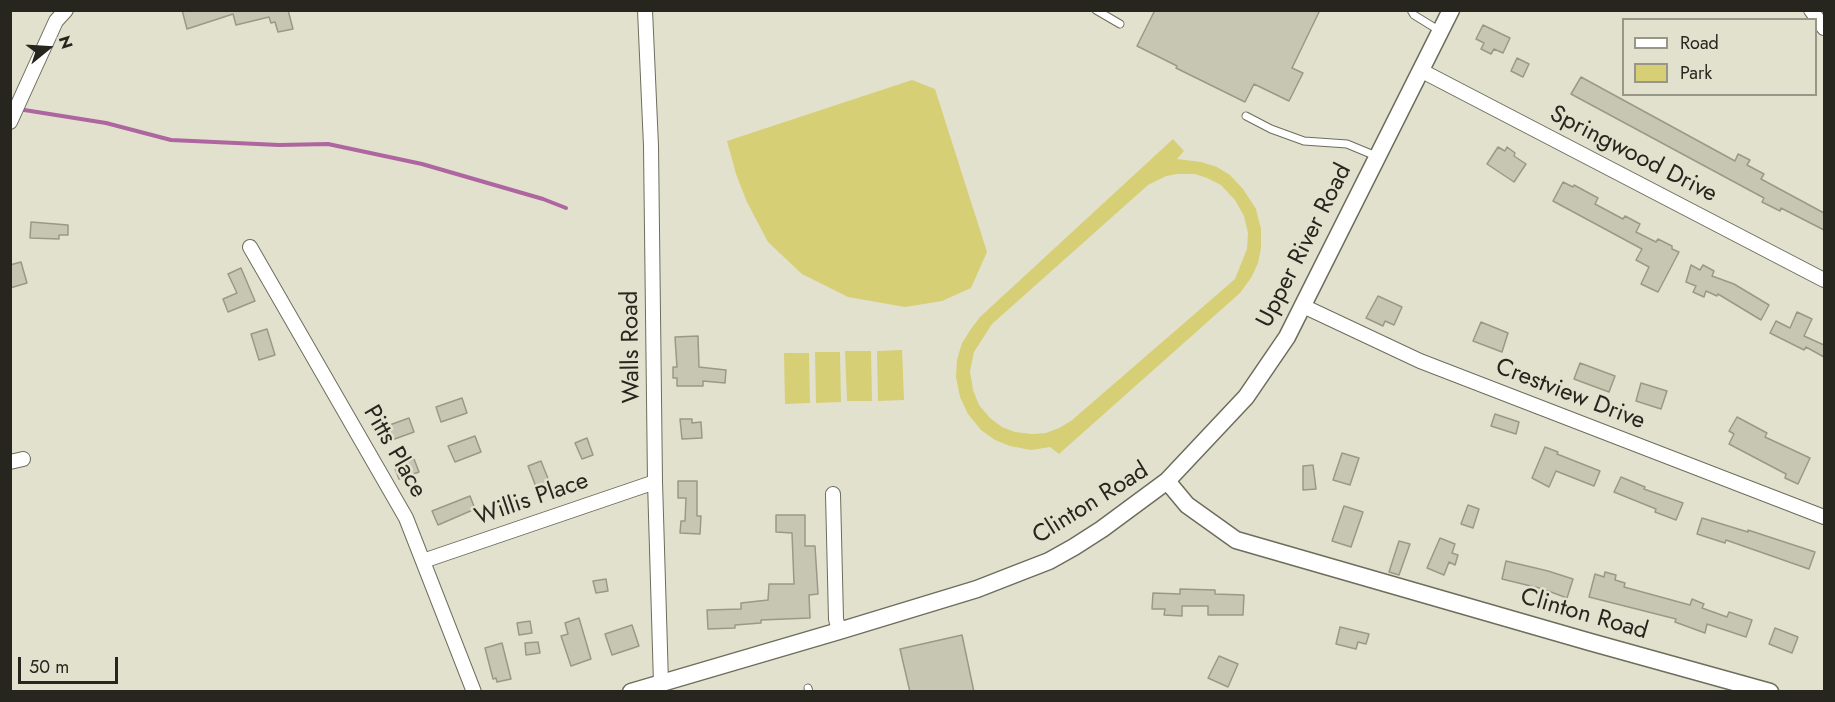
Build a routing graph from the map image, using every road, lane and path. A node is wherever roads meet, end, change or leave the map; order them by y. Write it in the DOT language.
graph roads {
  1 [pos="66,10"];
  2 [pos="645,10"];
  3 [pos="1096,10"];
  4 [pos="1411,10"];
  5 [pos="1451,10"];
  6 [pos="1120,24"];
  7 [pos="1441,32"];
  8 [pos="1422,71"];
  9 [pos="1246,116"];
  10 [pos="11,119"];
  11 [pos="1378,156"];
  12 [pos="250,247"];
  13 [pos="1824,280"];
  14 [pos="1303,306"];
  15 [pos="1167,481"];
  16 [pos="655,482"];
  17 [pos="833,494"];
  18 [pos="1824,517"];
  19 [pos="423,561"];
  20 [pos="839,632"];
  21 [pos="661,683"];
  22 [pos="474,692"];
  23 [pos="631,692"];
  24 [pos="1770,692"];
  1 -- 10 [label="street"];
  2 -- 16 [label="street, Walls Road"];
  3 -- 6 [label="lane"];
  4 -- 7 [label="lane"];
  5 -- 7 [label="street, Upper River Road"];
  7 -- 8 [label="street, Upper River Road"];
  8 -- 11 [label="street, Upper River Road"];
  8 -- 13 [label="street, Springwood Drive"];
  9 -- 11 [label="lane"];
  11 -- 14 [label="street, Upper River Road"];
  12 -- 19 [label="street, Pitts Place"];
  14 -- 15 [label="street, Upper River Road"];
  14 -- 18 [label="street, Crestview Drive"];
  15 -- 20 [label="street, Clinton Road"];
  15 -- 24 [label="street, Clinton Road"];
  16 -- 19 [label="street, Willis Place"];
  16 -- 21 [label="street, Walls Road"];
  17 -- 20 [label="street"];
  19 -- 22 [label="street, Pitts Place"];
  20 -- 21 [label="street, Clinton Road"];
  21 -- 23 [label="street, Clinton Road"];
}
